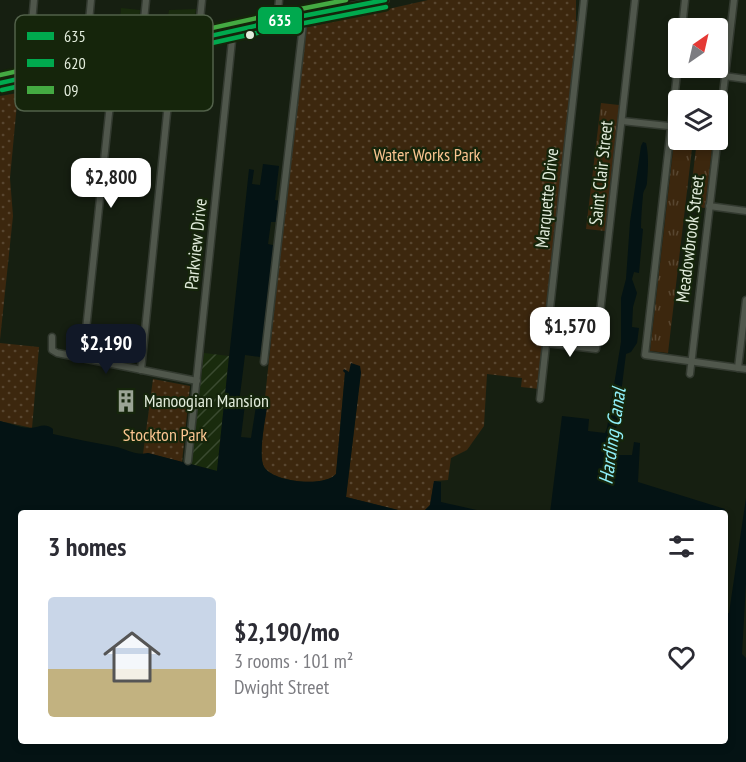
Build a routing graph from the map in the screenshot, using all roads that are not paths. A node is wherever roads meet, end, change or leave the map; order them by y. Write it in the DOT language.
graph roads {
  1 [pos="34,0"];
  2 [pos="91,0"];
  3 [pos="146,0"];
  4 [pos="202,0"];
  5 [pos="279,0"];
  6 [pos="331,0"];
  7 [pos="385,0"];
  8 [pos="584,0"];
  9 [pos="635,0"];
  10 [pos="685,0"];
  11 [pos="734,0"];
  12 [pos="331,10"];
  13 [pos="33,15"];
  14 [pos="90,15"];
  15 [pos="145,15"];
  16 [pos="200,15"];
  17 [pos="304,16"];
  18 [pos="683,18"];
  19 [pos="277,21"];
  20 [pos="233,31"];
  21 [pos="213,36"];
  22 [pos="728,46"];
  23 [pos="728,77"];
  24 [pos="746,79"];
  25 [pos="15,80"];
  26 [pos="0,84"];
  27 [pos="109,111"];
  28 [pos="167,111"];
  29 [pos="622,121"];
  30 [pos="668,126"];
  31 [pos="672,150"];
  32 [pos="716,150"];
  33 [pos="710,206"];
  34 [pos="746,211"];
  35 [pos="746,300"];
  36 [pos="52,337"];
  37 [pos="546,343"];
  38 [pos="83,358"];
  39 [pos="264,362"];
  40 [pos="691,362"];
  41 [pos="738,368"];
  42 [pos="746,369"];
  43 [pos="141,370"];
  44 [pos="690,374"];
  45 [pos="197,381"];
  46 [pos="540,399"];
  47 [pos="188,461"];
  1 -- 13 [label="street"];
  2 -- 14 [label="street"];
  3 -- 15 [label="street"];
  4 -- 16 [label="street"];
  5 -- 19 [label="street"];
  6 -- 12 [label="street"];
  7 -- 12 [label="main road"];
  8 -- 37 [label="street, Marquette Drive"];
  9 -- 29 [label="street, Saint Clair Street"];
  10 -- 18 [label="street"];
  11 -- 22 [label="street, Meadowbrook Street"];
  12 -- 17 [label="main road"];
  17 -- 19 [label="main road"];
  17 -- 39 [label="street"];
  19 -- 20 [label="main road"];
  20 -- 21 [label="main road"];
  20 -- 45 [label="street, Parkview Drive"];
  23 -- 24 [label="street"];
  25 -- 26 [label="main road"];
  27 -- 38 [label="street"];
  28 -- 43 [label="street"];
  29 -- 30 [label="street"];
  29 -- 37 [label="street, Saint Clair Street"];
  31 -- 40 [label="street"];
  32 -- 33 [label="street, Meadowbrook Street"];
  33 -- 34 [label="street"];
  33 -- 40 [label="street, Meadowbrook Street"];
  35 -- 41 [label="street"];
  36 -- 38 [label="street"];
  37 -- 46 [label="street, Marquette Drive"];
  38 -- 43 [label="street"];
  40 -- 41 [label="street"];
  40 -- 44 [label="street, Meadowbrook Street"];
  41 -- 42 [label="street"];
  43 -- 45 [label="street"];
  45 -- 47 [label="street, Parkview Drive"];
}
